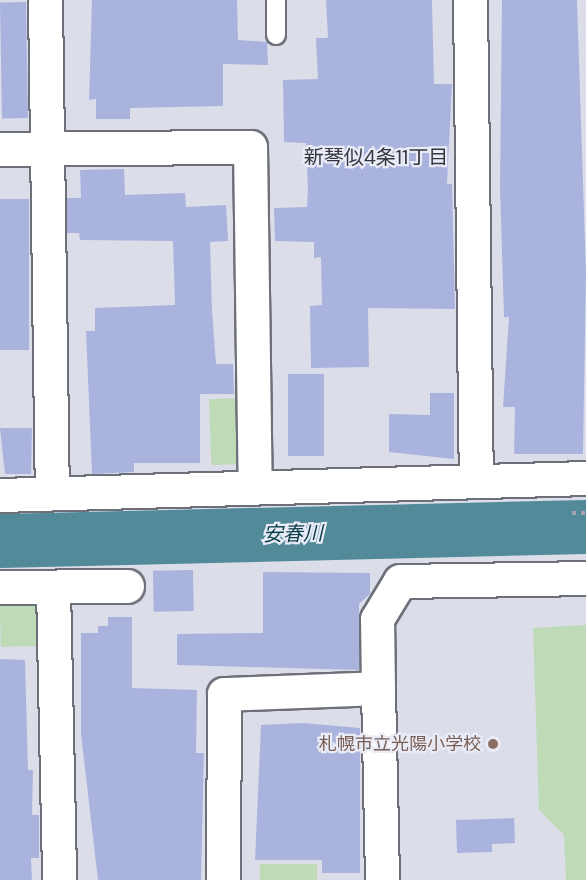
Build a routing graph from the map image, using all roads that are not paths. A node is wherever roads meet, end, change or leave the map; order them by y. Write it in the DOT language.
graph roads {
  1 [pos="45,0"];
  2 [pos="276,0"];
  3 [pos="470,0"];
  4 [pos="276,35"];
  5 [pos="0,149"];
  6 [pos="45,149"];
  7 [pos="586,477"];
  8 [pos="476,481"];
  9 [pos="255,486"];
  10 [pos="52,494"];
  11 [pos="0,495"];
  12 [pos="586,578"];
  13 [pos="127,585"];
  14 [pos="0,587"];
  15 [pos="53,587"];
  16 [pos="378,688"];
  17 [pos="58,880"];
  18 [pos="223,880"];
  19 [pos="382,880"];
  1 -- 6 [label="street"];
  2 -- 4 [label="lane"];
  3 -- 8 [label="street"];
  5 -- 6 [label="street"];
  6 -- 9 [label="street"];
  6 -- 10 [label="street"];
  7 -- 8 [label="street"];
  8 -- 9 [label="street"];
  9 -- 10 [label="street"];
  10 -- 11 [label="street"];
  12 -- 16 [label="street"];
  13 -- 15 [label="street"];
  14 -- 15 [label="street"];
  15 -- 17 [label="street"];
  16 -- 18 [label="street"];
  16 -- 19 [label="street"];
}
